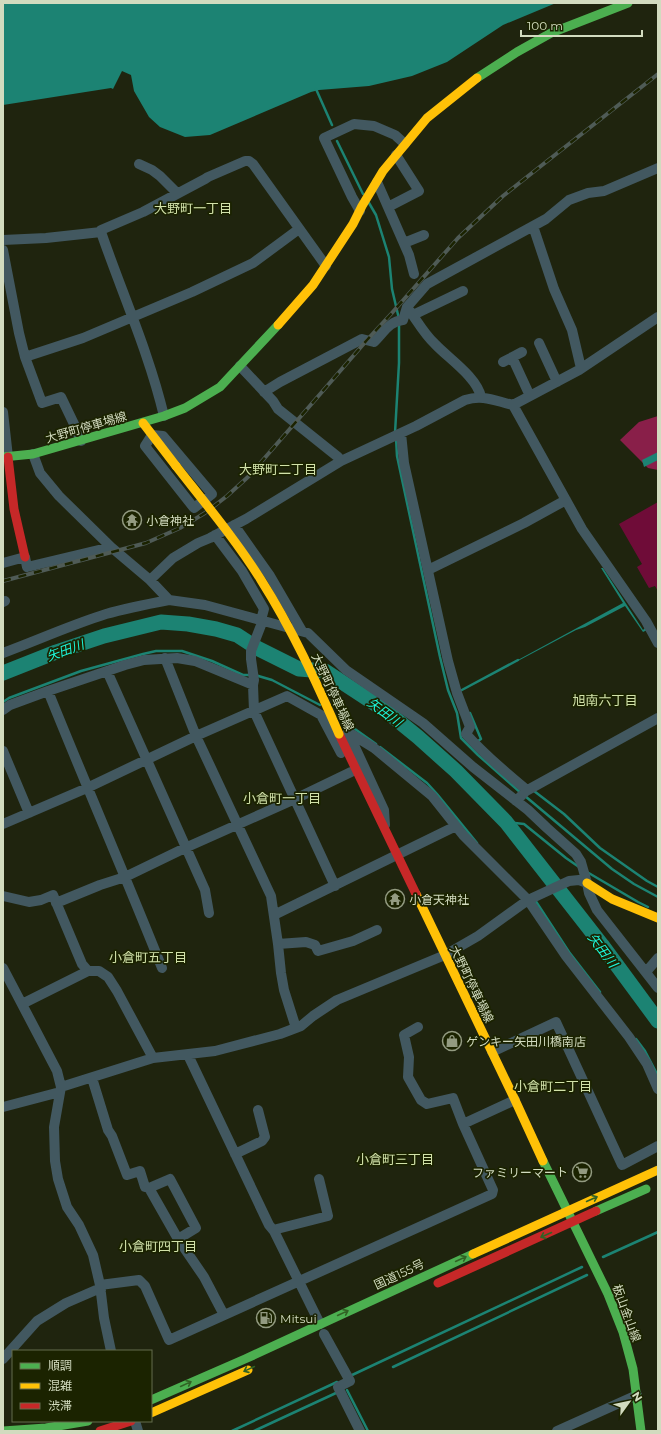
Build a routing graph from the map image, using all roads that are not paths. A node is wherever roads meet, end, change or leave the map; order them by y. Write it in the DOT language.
graph roads {
  1 [pos="628,3"];
  2 [pos="405,144"];
  3 [pos="396,155"];
  4 [pos="138,164"];
  5 [pos="658,168"];
  6 [pos="374,185"];
  7 [pos="177,193"];
  8 [pos="388,207"];
  9 [pos="361,208"];
  10 [pos="533,226"];
  11 [pos="299,229"];
  12 [pos="101,232"];
  13 [pos="424,236"];
  14 [pos="3,240"];
  15 [pos="404,243"];
  16 [pos="3,250"];
  17 [pos="326,266"];
  18 [pos="414,274"];
  19 [pos="463,291"];
  20 [pos="410,311"];
  21 [pos="134,317"];
  22 [pos="658,317"];
  23 [pos="539,343"];
  24 [pos="522,352"];
  25 [pos="25,357"];
  26 [pos="240,366"];
  27 [pos="582,368"];
  28 [pos="557,382"];
  29 [pos="264,392"];
  30 [pos="530,396"];
  31 [pos="481,397"];
  32 [pos="513,405"];
  33 [pos="3,412"];
  34 [pos="164,416"];
  35 [pos="143,423"];
  36 [pos="152,435"];
  37 [pos="397,435"];
  38 [pos="81,441"];
  39 [pos="32,454"];
  40 [pos="5,457"];
  41 [pos="341,461"];
  42 [pos="566,500"];
  43 [pos="234,525"];
  44 [pos="215,535"];
  45 [pos="111,546"];
  46 [pos="25,557"];
  47 [pos="3,563"];
  48 [pos="428,570"];
  49 [pos="150,580"];
  50 [pos="169,600"];
  51 [pos="261,622"];
  52 [pos="302,631"];
  53 [pos="658,643"];
  54 [pos="3,653"];
  55 [pos="165,658"];
  56 [pos="107,672"];
  57 [pos="253,684"];
  58 [pos="48,691"];
  59 [pos="3,710"];
  60 [pos="254,711"];
  61 [pos="658,718"];
  62 [pos="196,736"];
  63 [pos="3,751"];
  64 [pos="147,760"];
  65 [pos="351,772"];
  66 [pos="87,788"];
  67 [pos="522,795"];
  68 [pos="295,799"];
  69 [pos="29,813"];
  70 [pos="3,824"];
  71 [pos="238,825"];
  72 [pos="456,826"];
  73 [pos="385,829"];
  74 [pos="185,848"];
  75 [pos="398,855"];
  76 [pos="125,877"];
  77 [pos="587,883"];
  78 [pos="335,886"];
  79 [pos="3,896"];
  80 [pos="529,900"];
  81 [pos="56,903"];
  82 [pos="209,913"];
  83 [pos="274,915"];
  84 [pos="658,918"];
  85 [pos="377,930"];
  86 [pos="278,944"];
  87 [pos="445,955"];
  88 [pos="658,958"];
  89 [pos="3,968"];
  90 [pos="162,968"];
  91 [pos="88,971"];
  92 [pos="646,972"];
  93 [pos="658,988"];
  94 [pos="22,1004"];
  95 [pos="418,1027"];
  96 [pos="296,1028"];
  97 [pos="492,1052"];
  98 [pos="188,1055"];
  99 [pos="153,1058"];
  100 [pos="92,1078"];
  101 [pos="658,1089"];
  102 [pos="61,1090"];
  103 [pos="515,1100"];
  104 [pos="3,1107"];
  105 [pos="258,1110"];
  106 [pos="463,1124"];
  107 [pos="658,1146"];
  108 [pos="235,1154"];
  109 [pos="658,1170"];
  110 [pos="320,1178"];
  111 [pos="651,1187"];
  112 [pos="150,1188"];
  113 [pos="567,1211"];
  114 [pos="573,1222"];
  115 [pos="274,1231"];
  116 [pos="178,1239"];
  117 [pos="299,1282"];
  118 [pos="431,1286"];
  119 [pos="100,1287"];
  120 [pos="224,1316"];
  121 [pos="320,1324"];
  122 [pos="324,1334"];
  123 [pos="111,1350"];
  124 [pos="3,1359"];
  125 [pos="257,1366"];
  126 [pos="637,1395"];
  127 [pos="152,1400"];
  128 [pos="152,1413"];
  129 [pos="84,1422"];
  130 [pos="128,1422"];
  131 [pos="3,1431"];
  132 [pos="100,1431"];
  133 [pos="360,1431"];
  134 [pos="557,1431"];
  135 [pos="641,1431"];
  1 -- 2 [label="main road"];
  2 -- 3 [label="main road"];
  2 -- 9 [label="street"];
  3 -- 6 [label="main road"];
  3 -- 8 [label="street"];
  4 -- 7 [label="street"];
  5 -- 10 [label="street"];
  6 -- 8 [label="street"];
  6 -- 9 [label="main road"];
  7 -- 11 [label="street"];
  7 -- 12 [label="street"];
  8 -- 15 [label="street"];
  9 -- 17 [label="main road"];
  10 -- 20 [label="street"];
  10 -- 27 [label="street"];
  11 -- 17 [label="street"];
  11 -- 21 [label="street"];
  12 -- 14 [label="street"];
  12 -- 21 [label="street"];
  13 -- 15 [label="street"];
  15 -- 18 [label="street"];
  16 -- 25 [label="street"];
  17 -- 26 [label="main road"];
  19 -- 20 [label="street"];
  20 -- 29 [label="street"];
  20 -- 31 [label="street"];
  21 -- 25 [label="street"];
  21 -- 34 [label="street"];
  22 -- 27 [label="street"];
  23 -- 28 [label="street"];
  24 -- 30 [label="street"];
  25 -- 38 [label="street"];
  26 -- 29 [label="street"];
  26 -- 34 [label="main road"];
  27 -- 28 [label="street"];
  28 -- 30 [label="street"];
  29 -- 41 [label="street"];
  30 -- 32 [label="street"];
  31 -- 32 [label="street"];
  31 -- 37 [label="street"];
  32 -- 42 [label="street"];
  33 -- 40 [label="street"];
  34 -- 35 [label="main road"];
  35 -- 36 [label="main road, 大野町停車場線"];
  35 -- 38 [label="main road, 大野町停車場線"];
  36 -- 36 [label="street"];
  36 -- 73 [label="main road, 大野町停車場線, bridge"];
  37 -- 41 [label="street"];
  37 -- 48 [label="street"];
  38 -- 39 [label="main road, 大野町停車場線"];
  39 -- 40 [label="main road, 大野町停車場線"];
  39 -- 45 [label="street"];
  40 -- 46 [label="main road"];
  41 -- 43 [label="street"];
  42 -- 48 [label="street"];
  42 -- 53 [label="street"];
  43 -- 44 [label="street"];
  43 -- 52 [label="street"];
  44 -- 49 [label="street"];
  44 -- 51 [label="street"];
  45 -- 46 [label="street"];
  45 -- 49 [label="street"];
  46 -- 47 [label="street"];
  48 -- 67 [label="street"];
  49 -- 50 [label="street"];
  50 -- 51 [label="street"];
  50 -- 54 [label="street"];
  51 -- 52 [label="street"];
  51 -- 57 [label="street"];
  52 -- 67 [label="street"];
  55 -- 56 [label="street"];
  55 -- 57 [label="street"];
  55 -- 62 [label="street"];
  56 -- 58 [label="street"];
  56 -- 64 [label="street"];
  57 -- 60 [label="street"];
  58 -- 59 [label="street"];
  58 -- 66 [label="street"];
  60 -- 62 [label="street"];
  60 -- 65 [label="street"];
  60 -- 68 [label="street"];
  61 -- 67 [label="street"];
  62 -- 64 [label="street"];
  62 -- 71 [label="street"];
  63 -- 69 [label="street"];
  64 -- 66 [label="street"];
  64 -- 74 [label="street"];
  65 -- 68 [label="street"];
  65 -- 73 [label="street"];
  66 -- 69 [label="street"];
  66 -- 76 [label="street"];
  67 -- 77 [label="street"];
  68 -- 71 [label="street"];
  68 -- 78 [label="street"];
  69 -- 70 [label="street"];
  71 -- 74 [label="street"];
  71 -- 83 [label="street"];
  72 -- 73 [label="street"];
  72 -- 75 [label="street"];
  72 -- 80 [label="street"];
  73 -- 75 [label="main road, 大野町停車場線"];
  74 -- 76 [label="street"];
  74 -- 82 [label="street"];
  75 -- 78 [label="street"];
  75 -- 87 [label="main road, 大野町停車場線"];
  76 -- 81 [label="street"];
  76 -- 90 [label="street"];
  77 -- 80 [label="street"];
  77 -- 84 [label="main road"];
  77 -- 92 [label="street"];
  78 -- 83 [label="street"];
  79 -- 81 [label="street"];
  80 -- 87 [label="street"];
  80 -- 101 [label="street"];
  81 -- 91 [label="street"];
  83 -- 86 [label="street"];
  85 -- 86 [label="street"];
  86 -- 96 [label="street"];
  87 -- 96 [label="street"];
  87 -- 97 [label="main road, 大野町停車場線"];
  88 -- 92 [label="street"];
  89 -- 94 [label="street"];
  91 -- 94 [label="street"];
  91 -- 99 [label="street"];
  92 -- 93 [label="street"];
  94 -- 102 [label="street"];
  95 -- 106 [label="street"];
  96 -- 98 [label="street"];
  97 -- 103 [label="main road, 大野町停車場線"];
  97 -- 107 [label="street"];
  98 -- 99 [label="street"];
  98 -- 108 [label="street"];
  99 -- 100 [label="street"];
  100 -- 102 [label="street"];
  100 -- 112 [label="street"];
  102 -- 104 [label="street"];
  102 -- 119 [label="street"];
  103 -- 106 [label="street"];
  103 -- 113 [label="main road, 大野町停車場線"];
  105 -- 108 [label="street"];
  106 -- 117 [label="street"];
  108 -- 115 [label="street"];
  113 -- 109 [label="main road, 国道155号, one-way"];
  110 -- 115 [label="street"];
  111 -- 114 [label="main road, 国道155号"];
  112 -- 116 [label="street"];
  112 -- 116 [label="street"];
  113 -- 114 [label="main road, 板山金山線"];
  121 -- 113 [label="main road, 国道155号, one-way"];
  114 -- 118 [label="main road, 国道155号, one-way"];
  114 -- 126 [label="main road, 板山金山線"];
  115 -- 117 [label="street"];
  116 -- 120 [label="street"];
  117 -- 120 [label="street"];
  117 -- 121 [label="street"];
  119 -- 120 [label="street"];
  119 -- 123 [label="street"];
  119 -- 124 [label="street"];
  127 -- 121 [label="main road, 国道155号, one-way"];
  122 -- 133 [label="street"];
  125 -- 128 [label="main road, one-way"];
  126 -- 134 [label="street"];
  126 -- 135 [label="main road, 板山金山線"];
  129 -- 131 [label="main road"];
  130 -- 132 [label="main road"];
}
